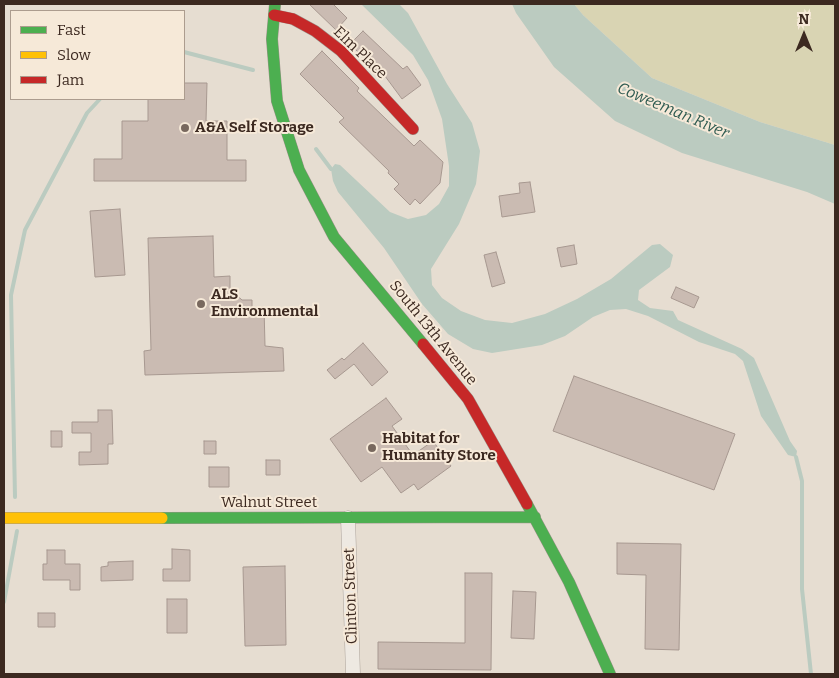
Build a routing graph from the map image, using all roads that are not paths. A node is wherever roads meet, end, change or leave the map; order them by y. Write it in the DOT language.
graph roads {
  1 [pos="275,10"];
  2 [pos="413,129"];
  3 [pos="535,517"];
  4 [pos="4,518"];
  5 [pos="348,518"];
  6 [pos="353,674"];
  7 [pos="610,674"];
  1 -- 2 [label="main road, Elm Place"];
  1 -- 3 [label="main road, South 13th Avenue"];
  3 -- 5 [label="main road, Walnut Street"];
  3 -- 7 [label="main road, South 13th Avenue"];
  4 -- 5 [label="main road, Walnut Street"];
  5 -- 6 [label="street, Clinton Street"];
}
